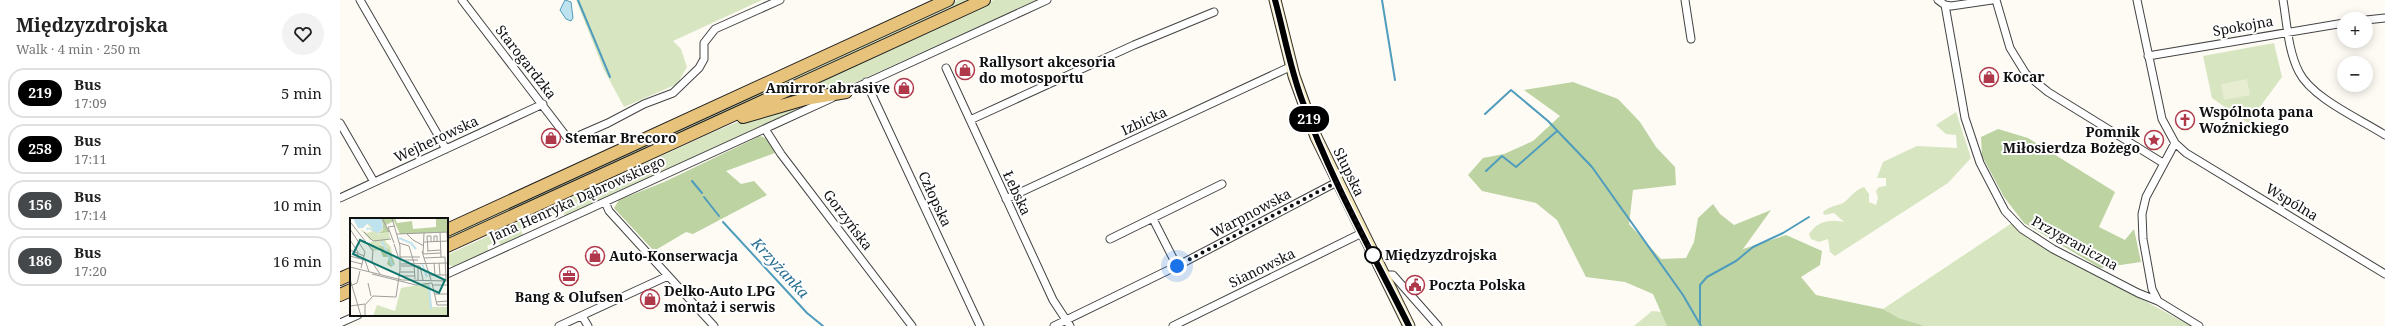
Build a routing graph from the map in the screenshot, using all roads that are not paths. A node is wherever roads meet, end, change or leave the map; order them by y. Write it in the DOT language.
graph roads {
  1 [pos="360,0"];
  2 [pos="462,0"];
  3 [pos="780,0"];
  4 [pos="984,0"];
  5 [pos="1047,0"];
  6 [pos="1276,0"];
  7 [pos="1685,0"];
  8 [pos="1938,0"];
  9 [pos="1992,0"];
  10 [pos="1996,0"];
  11 [pos="2137,0"];
  12 [pos="2283,0"];
  13 [pos="946,1"];
  14 [pos="1945,5"];
  15 [pos="1214,12"];
  16 [pos="2385,18"];
  17 [pos="2373,19"];
  18 [pos="2337,24"];
  19 [pos="2289,31"];
  20 [pos="1691,39"];
  21 [pos="2148,56"];
  22 [pos="1292,66"];
  23 [pos="946,68"];
  24 [pos="866,82"];
  25 [pos="846,92"];
  26 [pos="543,104"];
  27 [pos="970,120"];
  28 [pos="340,123"];
  29 [pos="765,129"];
  30 [pos="698,131"];
  31 [pos="2385,135"];
  32 [pos="2174,143"];
  33 [pos="446,149"];
  34 [pos="2163,163"];
  35 [pos="374,182"];
  36 [pos="1337,182"];
  37 [pos="1222,184"];
  38 [pos="340,198"];
  39 [pos="1006,199"];
  40 [pos="605,202"];
  41 [pos="1153,219"];
  42 [pos="448,230"];
  43 [pos="1362,233"];
  44 [pos="1110,239"];
  45 [pos="448,246"];
  46 [pos="1177,266"];
  47 [pos="350,274"];
  48 [pos="448,274"];
  49 [pos="2385,274"];
  50 [pos="1384,275"];
  51 [pos="668,276"];
  52 [pos="340,279"];
  53 [pos="350,290"];
  54 [pos="340,295"];
  55 [pos="2158,301"];
  56 [pos="356,316"];
  57 [pos="582,316"];
  58 [pos="340,323"];
  59 [pos="1068,323"];
  60 [pos="559,326"];
  61 [pos="588,326"];
  62 [pos="714,326"];
  63 [pos="912,326"];
  64 [pos="980,326"];
  65 [pos="1054,326"];
  66 [pos="1173,326"];
  67 [pos="1409,326"];
  68 [pos="1438,326"];
  69 [pos="2199,326"];
  1 -- 33 [label="street"];
  2 -- 26 [label="street, Starogardzka"];
  3 -- 26 [label="street, Starogardzka"];
  4 -- 30 [label="main road, Jana Henryka Dąbrowskiego"];
  5 -- 24 [label="street, Jana Henryka Dąbrowskiego"];
  6 -- 22 [label="street, Słupska"];
  7 -- 20 [label="street"];
  8 -- 14 [label="street"];
  9 -- 14 [label="street"];
  10 -- 34 [label="street"];
  11 -- 21 [label="street"];
  12 -- 19 [label="street"];
  13 -- 42 [label="main road, Jana Henryka Dąbrowskiego"];
  14 -- 55 [label="street, Przygraniczna"];
  15 -- 27 [label="street"];
  16 -- 17 [label="street"];
  18 -- 19 [label="street, Spokojna"];
  19 -- 21 [label="street, Spokojna"];
  19 -- 31 [label="street"];
  21 -- 32 [label="street"];
  22 -- 36 [label="street, Słupska"];
  22 -- 39 [label="street, Izbicka"];
  23 -- 27 [label="street, Łebska"];
  24 -- 25 [label="street, Jana Henryka Dąbrowskiego"];
  24 -- 64 [label="street, Człopska"];
  25 -- 29 [label="street, Jana Henryka Dąbrowskiego"];
  25 -- 30 [label="main road"];
  26 -- 33 [label="street, Wejherowska"];
  27 -- 39 [label="street, Łebska"];
  28 -- 35 [label="street"];
  29 -- 40 [label="street, Jana Henryka Dąbrowskiego"];
  29 -- 63 [label="street, Gorzyńska"];
  30 -- 45 [label="main road, Jana Henryka Dąbrowskiego"];
  32 -- 34 [label="street"];
  32 -- 49 [label="street, Wspólna"];
  33 -- 35 [label="street, Wejherowska"];
  34 -- 55 [label="street"];
  35 -- 38 [label="street, Wejherowska"];
  36 -- 43 [label="street, Słupska"];
  36 -- 46 [label="street, Warpnowska"];
  37 -- 41 [label="street"];
  39 -- 59 [label="street, Łebska"];
  40 -- 48 [label="street, Jana Henryka Dąbrowskiego"];
  40 -- 51 [label="street"];
  41 -- 44 [label="street"];
  41 -- 46 [label="street"];
  43 -- 50 [label="street, Słupska"];
  43 -- 66 [label="street, Sianowska"];
  46 -- 59 [label="street, Warpnowska"];
  47 -- 52 [label="main road"];
  50 -- 67 [label="street, Słupska"];
  50 -- 68 [label="street"];
  51 -- 57 [label="street"];
  51 -- 62 [label="street"];
  53 -- 54 [label="main road"];
  55 -- 69 [label="street, Przygraniczna"];
  56 -- 58 [label="street"];
  57 -- 60 [label="street"];
  57 -- 61 [label="street"];
  59 -- 65 [label="street, Warpnowska"];
}
